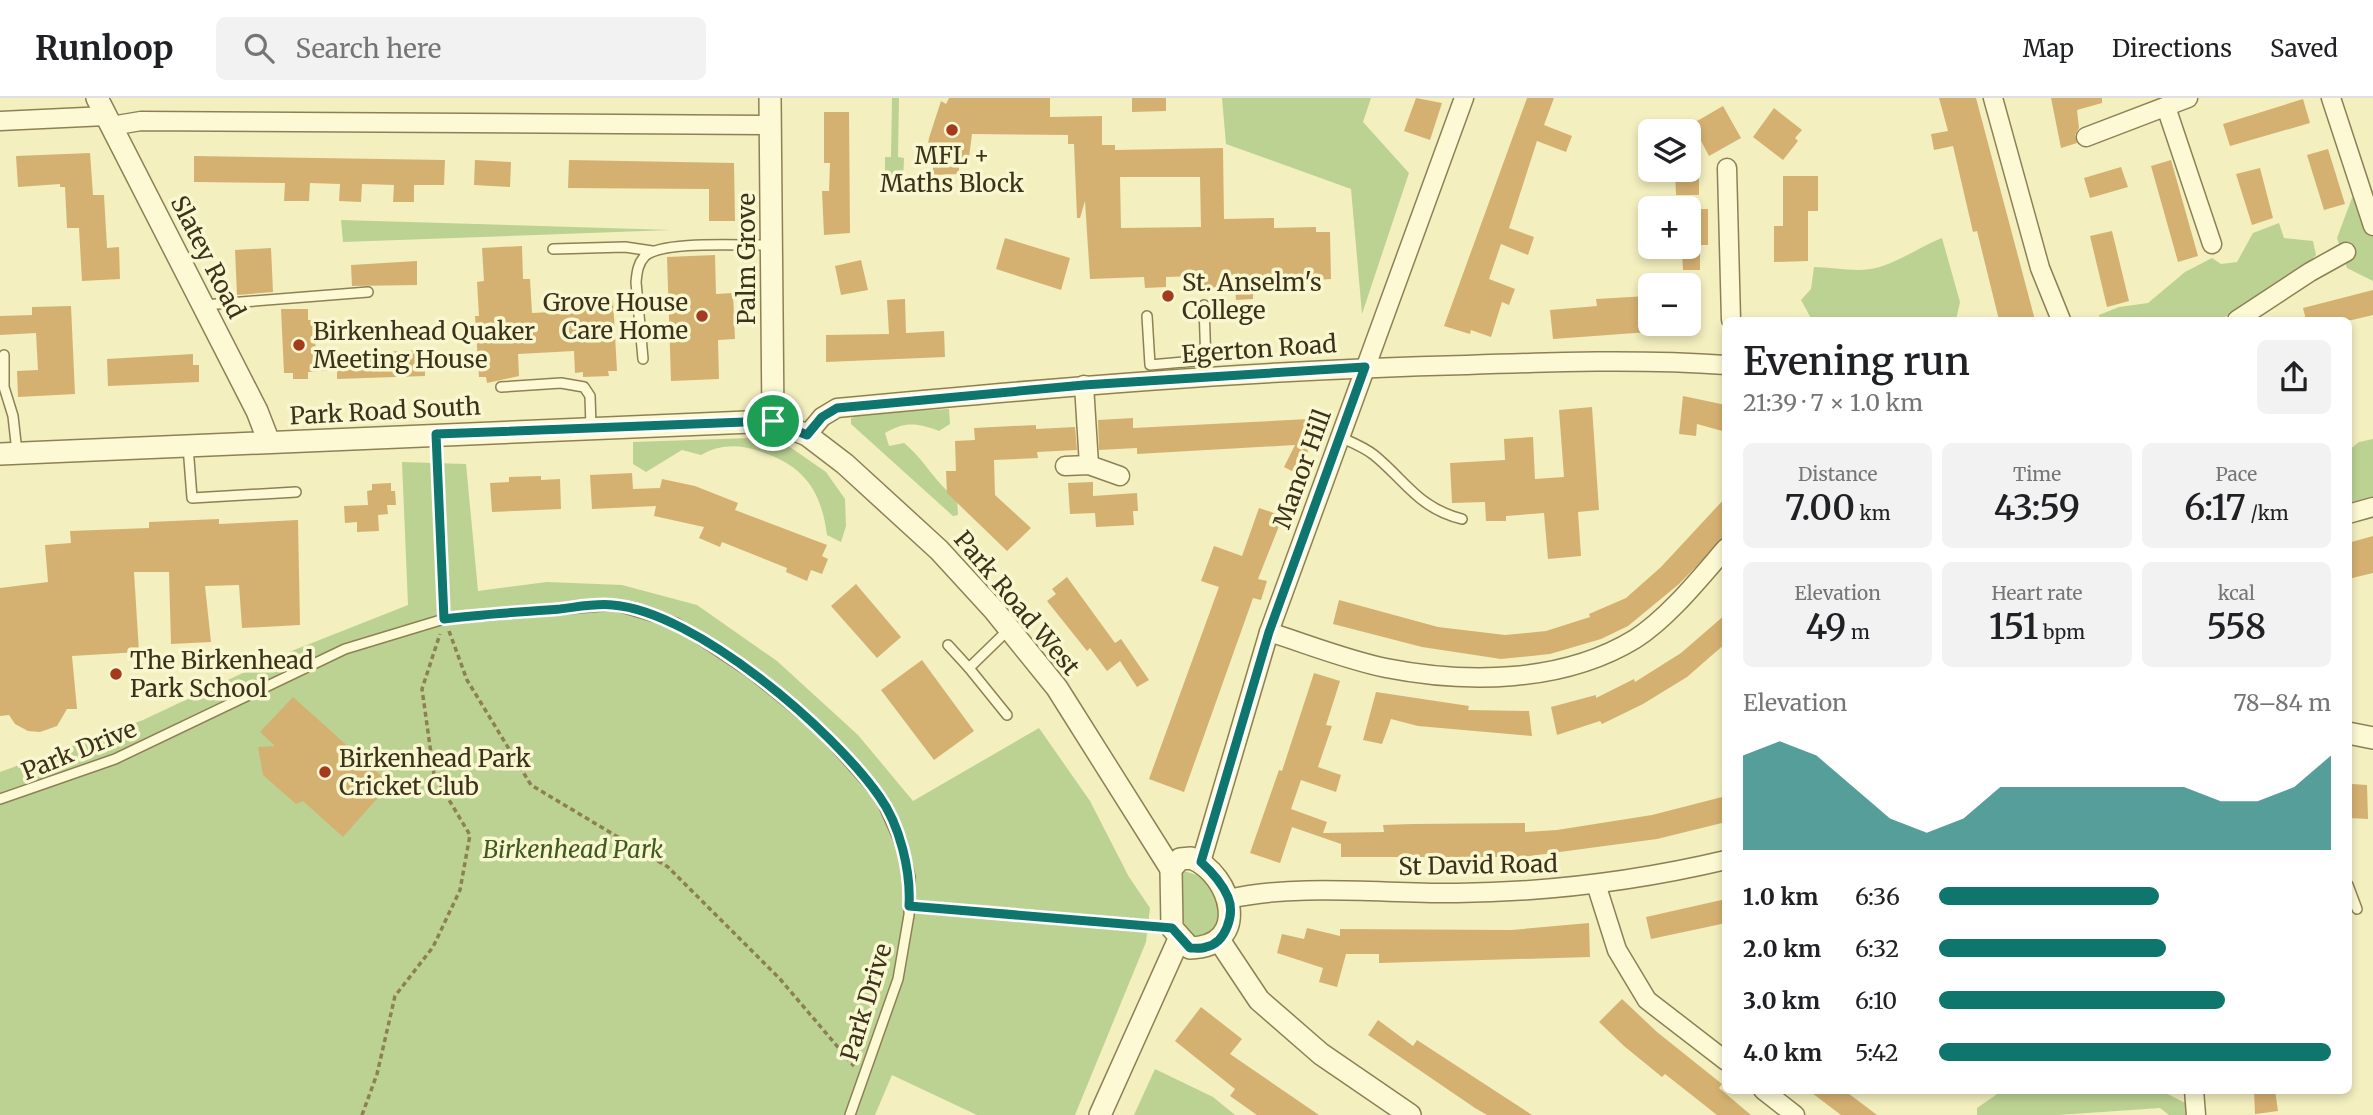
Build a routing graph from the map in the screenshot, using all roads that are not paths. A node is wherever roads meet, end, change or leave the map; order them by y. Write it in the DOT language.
graph roads {
  1 [pos="770,98"];
  2 [pos="1464,98"];
  3 [pos="1993,98"];
  4 [pos="2188,98"];
  5 [pos="2331,98"];
  6 [pos="2166,107"];
  7 [pos="105,113"];
  8 [pos="0,121"];
  9 [pos="771,125"];
  10 [pos="2086,137"];
  11 [pos="1727,168"];
  12 [pos="2373,226"];
  13 [pos="2212,244"];
  14 [pos="773,245"];
  15 [pos="552,249"];
  16 [pos="652,251"];
  17 [pos="2346,252"];
  18 [pos="368,292"];
  19 [pos="203,305"];
  20 [pos="1204,305"];
  21 [pos="1147,316"];
  22 [pos="1731,317"];
  23 [pos="2060,317"];
  24 [pos="2241,317"];
  25 [pos="4,355"];
  26 [pos="643,359"];
  27 [pos="1722,365"];
  28 [pos="1365,367"];
  29 [pos="1207,369"];
  30 [pos="1084,385"];
  31 [pos="501,387"];
  32 [pos="773,421"];
  33 [pos="591,428"];
  34 [pos="436,434"];
  35 [pos="807,435"];
  36 [pos="1339,437"];
  37 [pos="269,442"];
  38 [pos="188,446"];
  39 [pos="8,454"];
  40 [pos="1089,465"];
  41 [pos="1065,466"];
  42 [pos="1120,476"];
  43 [pos="296,492"];
  44 [pos="2373,507"];
  45 [pos="2352,513"];
  46 [pos="1461,519"];
  47 [pos="1722,553"];
  48 [pos="444,619"];
  49 [pos="1009,628"];
  50 [pos="1269,632"];
  51 [pos="948,645"];
  52 [pos="970,668"];
  53 [pos="1007,715"];
  54 [pos="2352,734"];
  55 [pos="2373,738"];
  56 [pos="0,799"];
  57 [pos="1722,861"];
  58 [pos="1201,862"];
  59 [pos="1171,869"];
  60 [pos="1595,884"];
  61 [pos="2352,896"];
  62 [pos="1229,899"];
  63 [pos="2357,909"];
  64 [pos="1175,934"];
  65 [pos="1219,940"];
  66 [pos="1722,1058"];
  67 [pos="1768,1094"];
  68 [pos="2194,1094"];
  69 [pos="850,1115"];
  70 [pos="1100,1115"];
  71 [pos="1410,1115"];
  72 [pos="1795,1115"];
  73 [pos="2196,1115"];
  1 -- 9 [label="street, Palm Grove"];
  2 -- 28 [label="street, Manor Hill"];
  3 -- 23 [label="street"];
  4 -- 6 [label="street"];
  5 -- 12 [label="street"];
  6 -- 10 [label="street"];
  6 -- 13 [label="street"];
  7 -- 8 [label="street"];
  7 -- 9 [label="street"];
  7 -- 19 [label="street, Slatey Road"];
  9 -- 14 [label="street, Palm Grove"];
  11 -- 22 [label="street"];
  14 -- 16 [label="lane"];
  14 -- 32 [label="street, Palm Grove"];
  15 -- 16 [label="lane"];
  16 -- 26 [label="lane"];
  17 -- 24 [label="street"];
  18 -- 19 [label="lane"];
  19 -- 37 [label="street, Slatey Road"];
  20 -- 29 [label="lane"];
  21 -- 29 [label="lane"];
  25 -- 39 [label="lane"];
  27 -- 28 [label="street, Egerton Road"];
  28 -- 29 [label="street, Egerton Road"];
  28 -- 36 [label="street, Manor Hill"];
  29 -- 30 [label="street, Egerton Road"];
  30 -- 35 [label="street, Egerton Road"];
  30 -- 40 [label="street"];
  31 -- 33 [label="lane"];
  32 -- 33 [label="street, Park Road South"];
  32 -- 35 [label="street, Park Road West"];
  33 -- 34 [label="street, Park Road South"];
  34 -- 37 [label="street, Park Road South"];
  34 -- 48 [label="lane"];
  35 -- 49 [label="street, Park Road West"];
  36 -- 46 [label="lane"];
  36 -- 50 [label="street, Manor Hill"];
  37 -- 38 [label="street, Park Road South"];
  38 -- 39 [label="street, Park Road South"];
  38 -- 43 [label="lane"];
  40 -- 41 [label="street"];
  40 -- 42 [label="street"];
  44 -- 45 [label="street"];
  47 -- 50 [label="street"];
  48 -- 56 [label="lane, Park Drive"];
  48 -- 69 [label="lane, Park Drive"];
  49 -- 52 [label="lane"];
  49 -- 59 [label="street, Park Road West"];
  50 -- 58 [label="street, Manor Hill"];
  51 -- 52 [label="lane"];
  52 -- 53 [label="lane"];
  54 -- 55 [label="street"];
  57 -- 60 [label="street, St David Road"];
  58 -- 59 [label="street"];
  58 -- 62 [label="street"];
  59 -- 64 [label="street"];
  60 -- 62 [label="street, St David Road"];
  60 -- 66 [label="street"];
  61 -- 63 [label="lane"];
  62 -- 65 [label="street"];
  64 -- 65 [label="street"];
  64 -- 70 [label="street"];
  65 -- 71 [label="street"];
  67 -- 72 [label="street"];
  68 -- 73 [label="street"];
}
